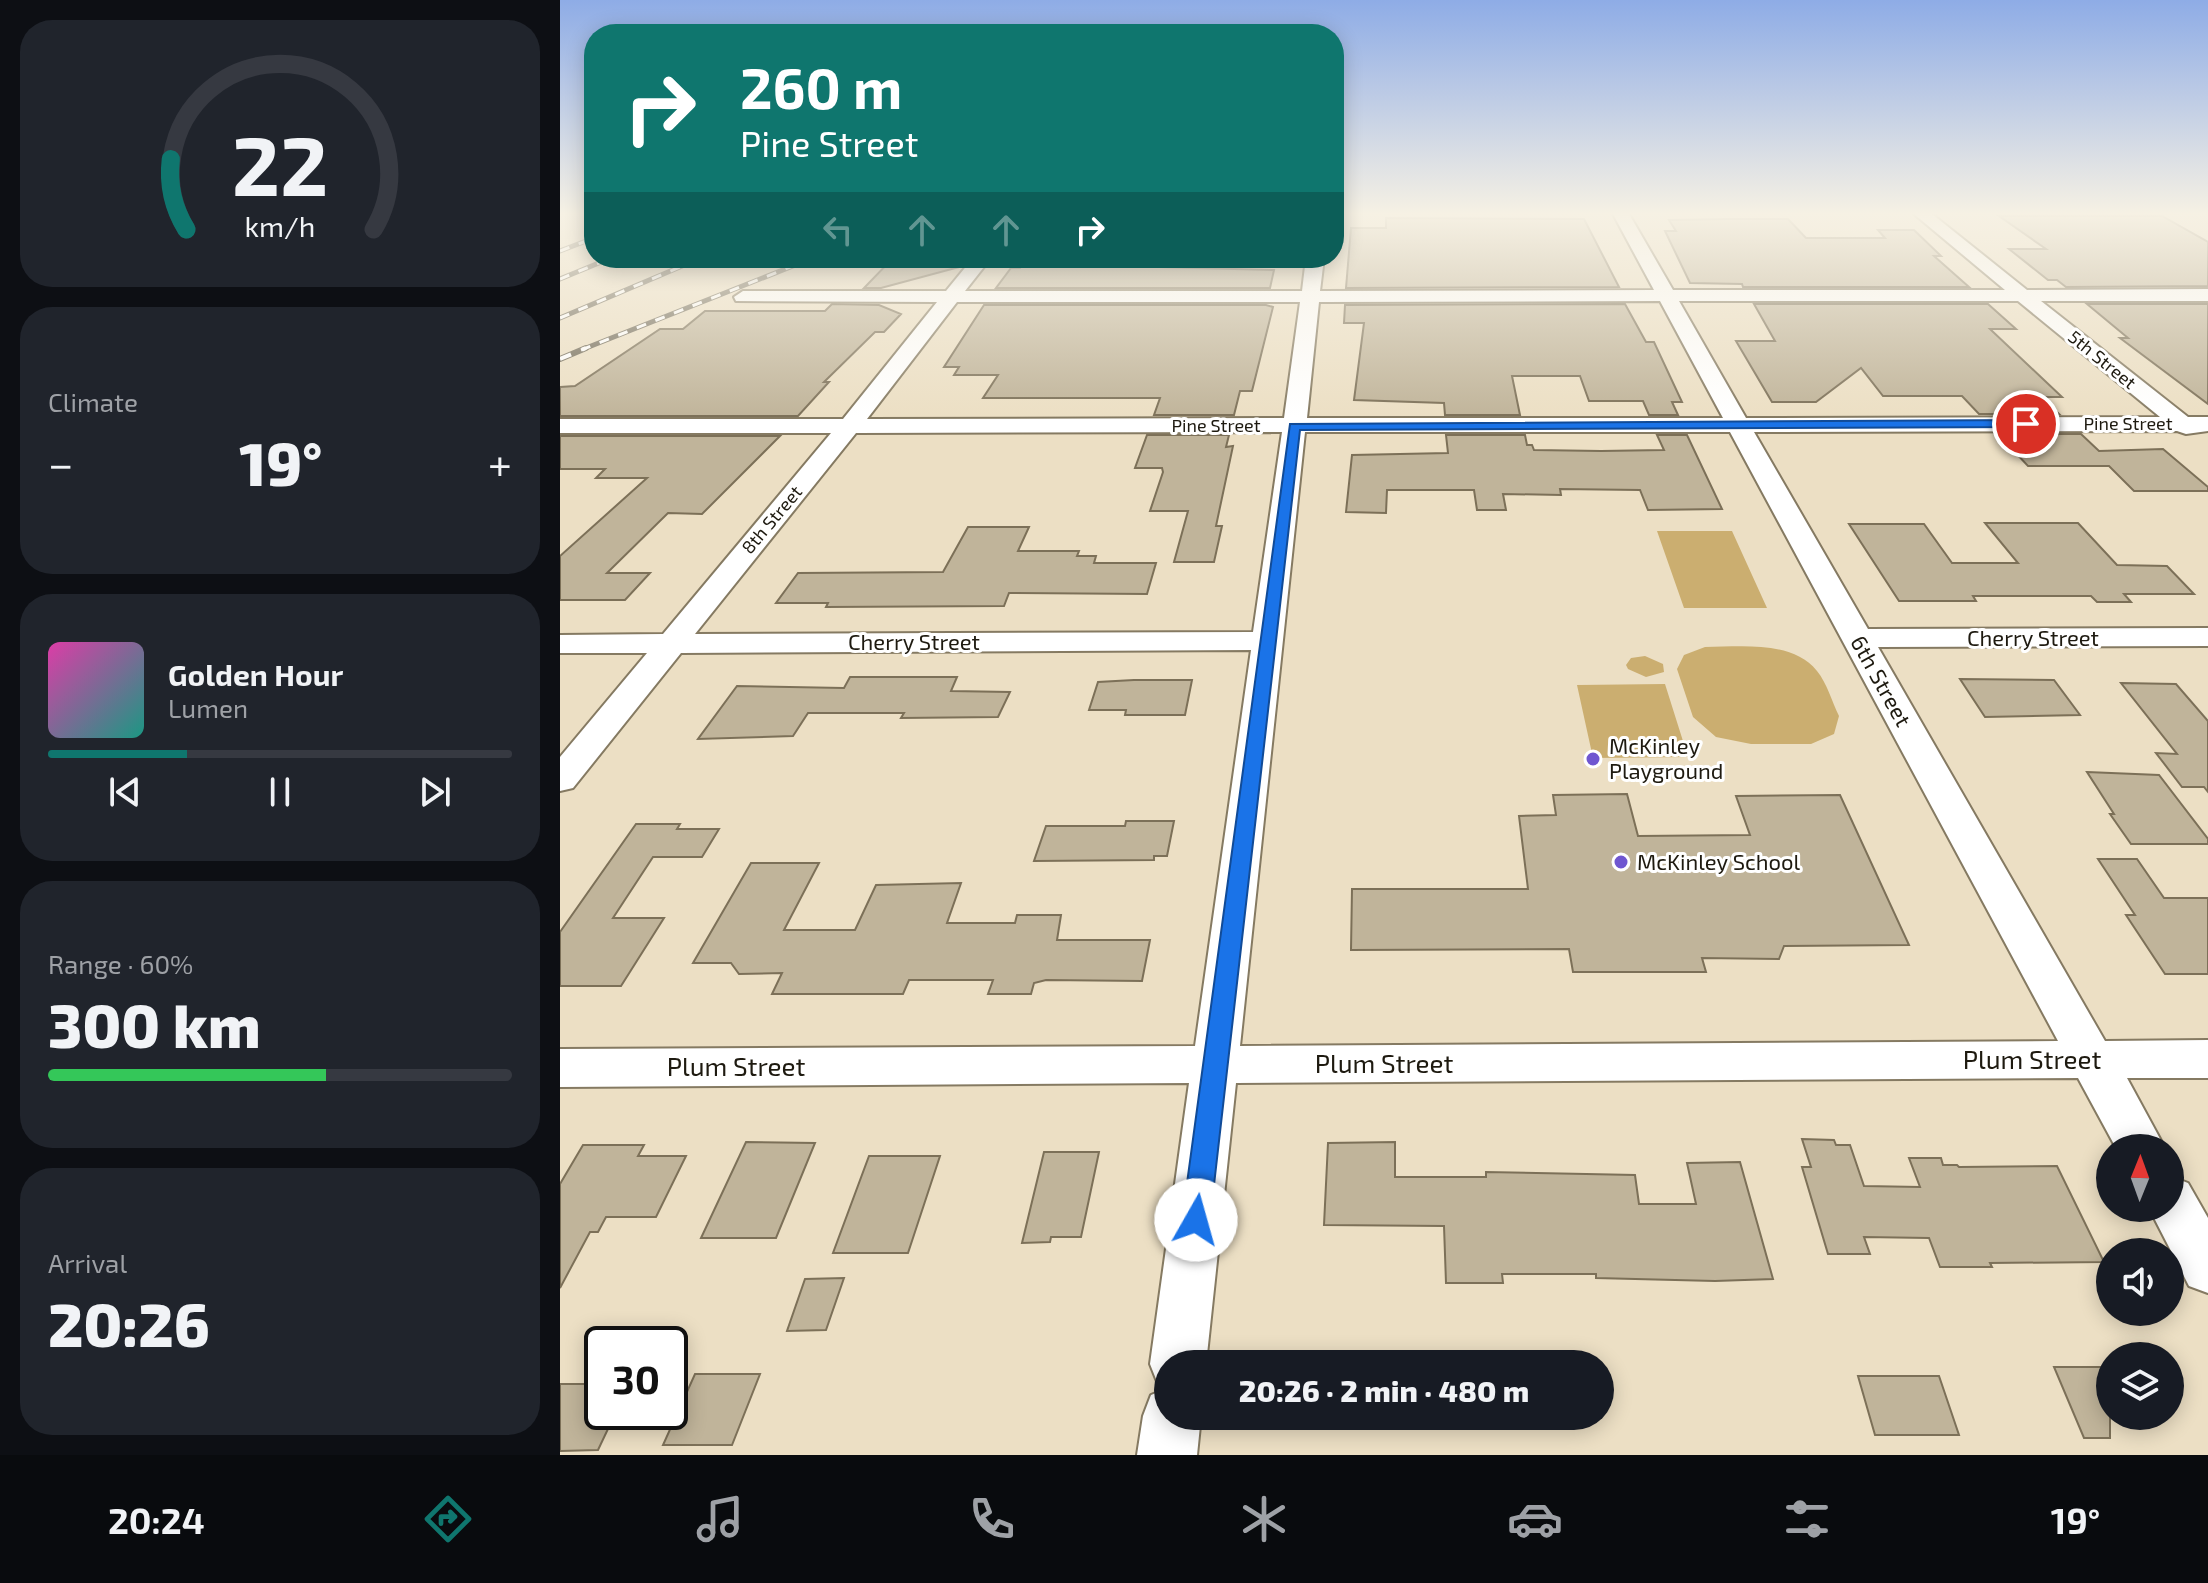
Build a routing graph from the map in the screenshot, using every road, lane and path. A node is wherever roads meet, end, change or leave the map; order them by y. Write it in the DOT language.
graph roads {
  1 [pos="962,282"];
  2 [pos="1312,282"];
  3 [pos="1659,282"];
  4 [pos="2006,282"];
  5 [pos="2022,295"];
  6 [pos="2208,295"];
  7 [pos="1310,296"];
  8 [pos="1667,296"];
  9 [pos="743,297"];
  10 [pos="950,297"];
  11 [pos="2181,424"];
  12 [pos="2208,424"];
  13 [pos="1739,425"];
  14 [pos="560,426"];
  15 [pos="1294,426"];
  16 [pos="849,427"];
  17 [pos="2208,445"];
  18 [pos="2208,637"];
  19 [pos="1858,638"];
  20 [pos="1268,641"];
  21 [pos="560,644"];
  22 [pos="670,644"];
  23 [pos="560,780"];
  24 [pos="2208,1059"];
  25 [pos="2092,1060"];
  26 [pos="1215,1065"];
  27 [pos="560,1068"];
  28 [pos="2133,1134"];
  29 [pos="2183,1222"];
  30 [pos="2208,1268"];
  31 [pos="1180,1350"];
  32 [pos="1170,1430"];
  33 [pos="1167,1455"];
  1 -- 10 [label="street, 8th Street"];
  2 -- 7 [label="street"];
  3 -- 8 [label="street, 6th Street"];
  4 -- 5 [label="street, 5th Street"];
  5 -- 6 [label="street"];
  5 -- 8 [label="street"];
  5 -- 11 [label="street, 5th Street"];
  7 -- 8 [label="street"];
  7 -- 10 [label="street"];
  7 -- 15 [label="street"];
  8 -- 13 [label="street, 6th Street"];
  9 -- 10 [label="street"];
  10 -- 16 [label="street, 8th Street"];
  11 -- 12 [label="street, Pine Street"];
  11 -- 13 [label="street, Pine Street"];
  11 -- 17 [label="street, 5th Street"];
  13 -- 15 [label="street, Pine Street"];
  13 -- 19 [label="street, 6th Street"];
  14 -- 16 [label="street, Pine Street"];
  15 -- 16 [label="street, Pine Street"];
  15 -- 20 [label="street"];
  16 -- 22 [label="street, 8th Street"];
  18 -- 19 [label="street, Cherry Street"];
  19 -- 25 [label="street, 6th Street"];
  20 -- 22 [label="street, Cherry Street"];
  20 -- 26 [label="street"];
  21 -- 22 [label="street, Cherry Street"];
  22 -- 23 [label="street, 8th Street"];
  24 -- 25 [label="street, Plum Street"];
  25 -- 26 [label="street, Plum Street"];
  25 -- 28 [label="street, 6th Street"];
  26 -- 27 [label="street, Plum Street"];
  26 -- 31 [label="street"];
  29 -- 30 [label="street"];
  32 -- 33 [label="street"];
}
